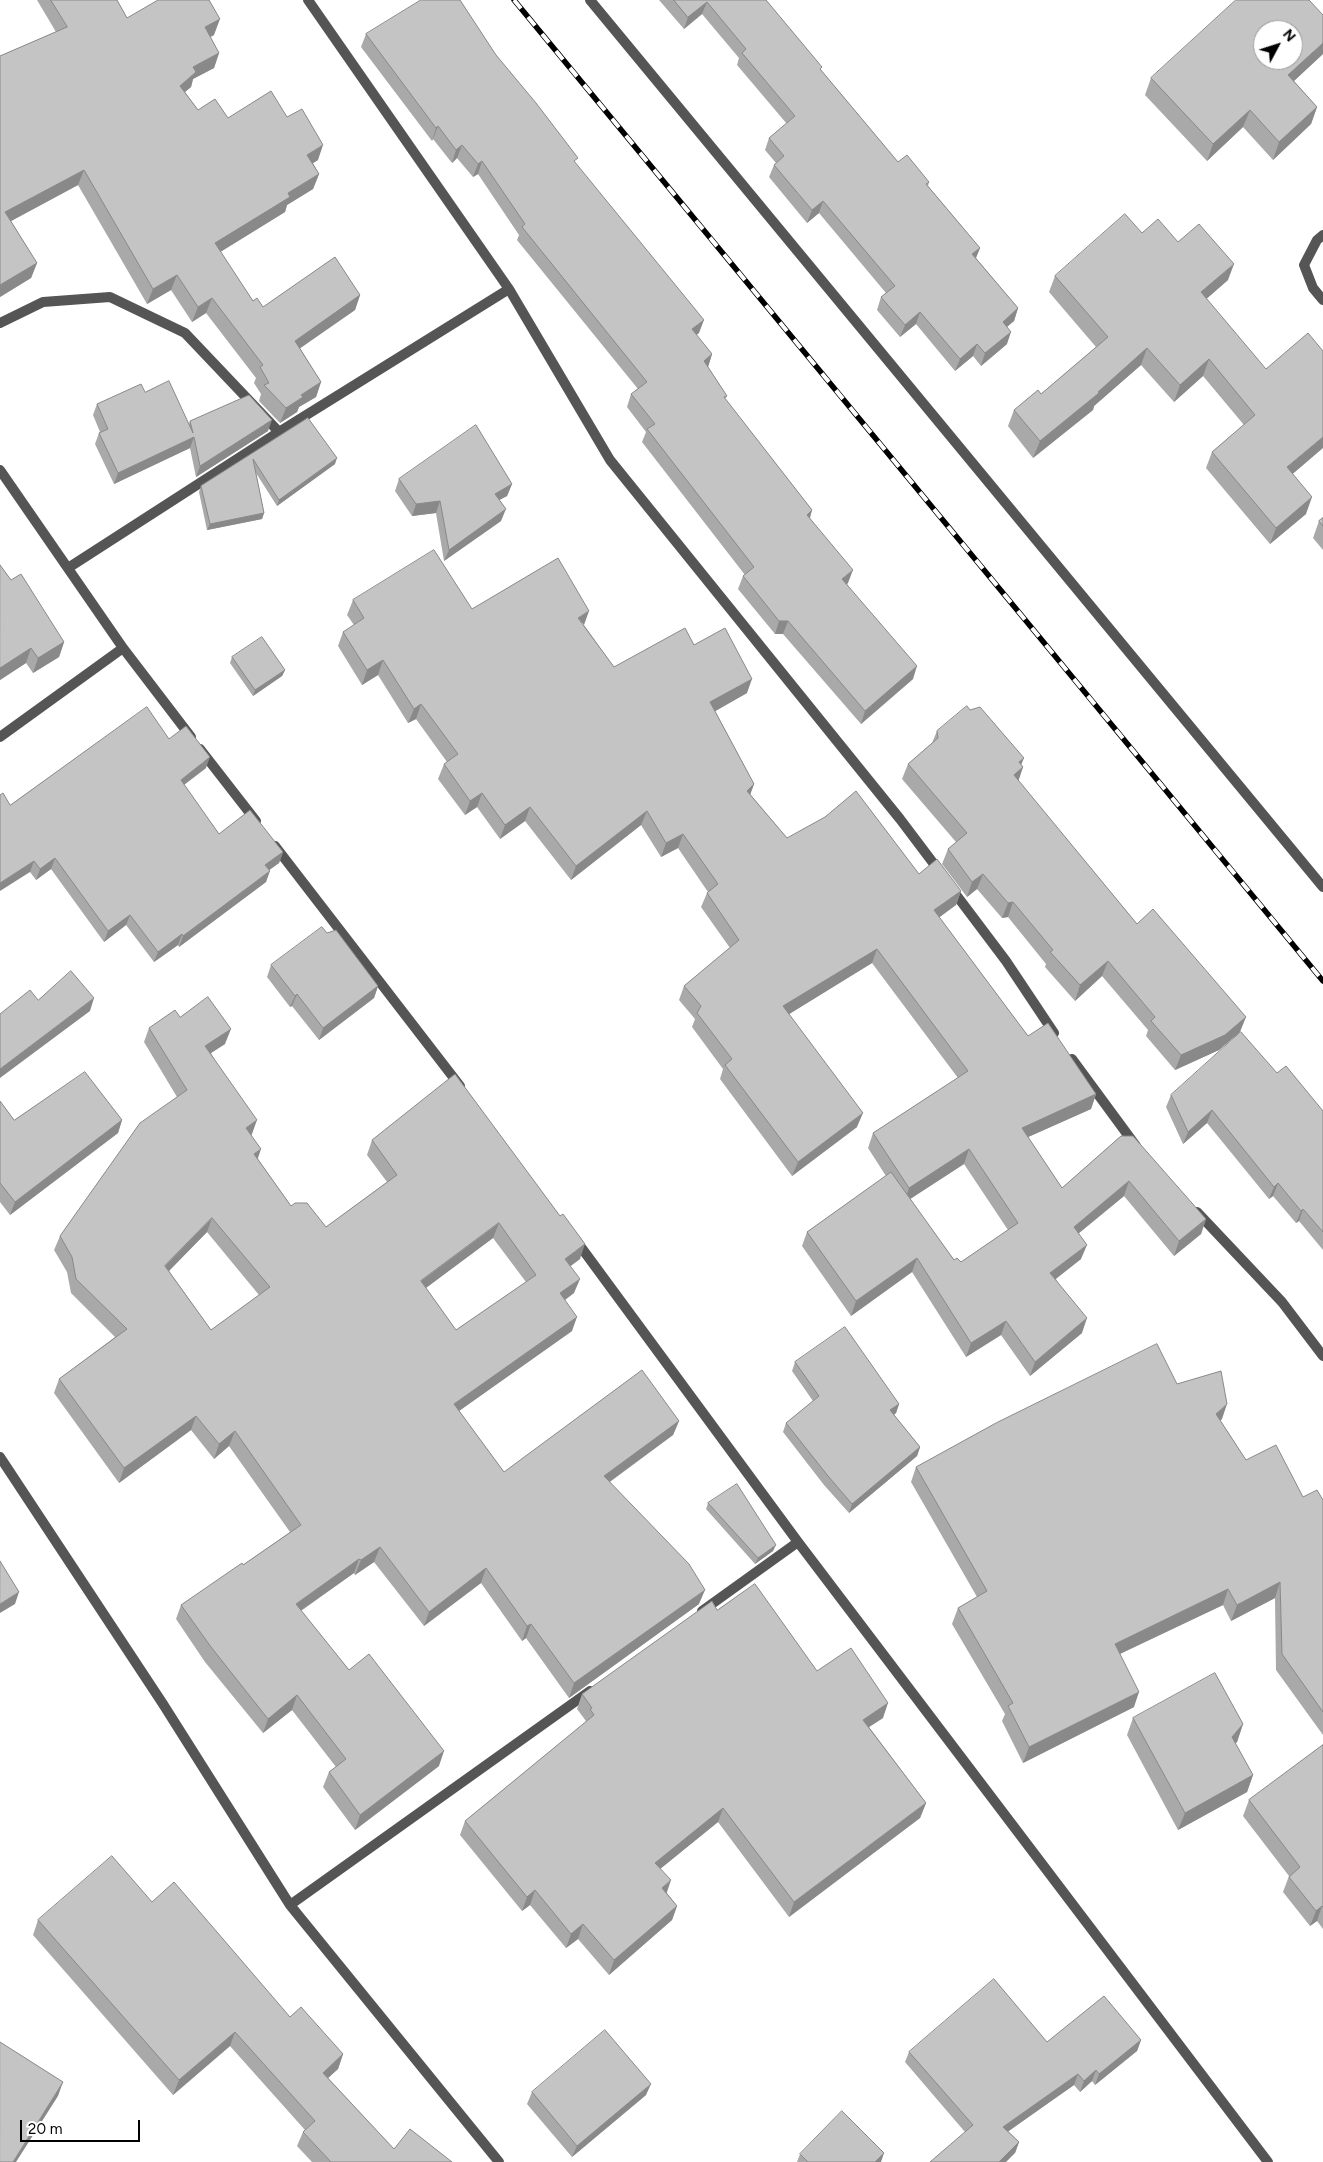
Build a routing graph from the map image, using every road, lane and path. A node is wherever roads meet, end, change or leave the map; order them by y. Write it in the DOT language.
graph roads {
  1 [pos="308,0"];
  2 [pos="590,0"];
  3 [pos="1323,235"];
  4 [pos="509,289"];
  5 [pos="1323,300"];
  6 [pos="0,323"];
  7 [pos="279,432"];
  8 [pos="0,470"];
  9 [pos="68,568"];
  10 [pos="123,648"];
  11 [pos="0,737"];
  12 [pos="1323,887"];
  13 [pos="464,1090"];
  14 [pos="1143,1154"];
  15 [pos="1189,1204"];
  16 [pos="571,1233"];
  17 [pos="1323,1356"];
  18 [pos="0,1456"];
  19 [pos="798,1542"];
  20 [pos="693,1617"];
  21 [pos="596,1686"];
  22 [pos="290,1905"];
  23 [pos="499,2162"];
  24 [pos="1268,2162"];
  1 -- 4 [label="street"];
  2 -- 12 [label="street"];
  3 -- 5 [label="street"];
  4 -- 7 [label="street"];
  4 -- 14 [label="street"];
  6 -- 7 [label="street"];
  7 -- 9 [label="street"];
  8 -- 9 [label="street"];
  9 -- 10 [label="street"];
  10 -- 11 [label="street"];
  10 -- 13 [label="street"];
  15 -- 17 [label="street"];
  16 -- 19 [label="street"];
  18 -- 22 [label="street"];
  19 -- 20 [label="street"];
  19 -- 24 [label="street"];
  21 -- 22 [label="street"];
  22 -- 23 [label="street"];
}
